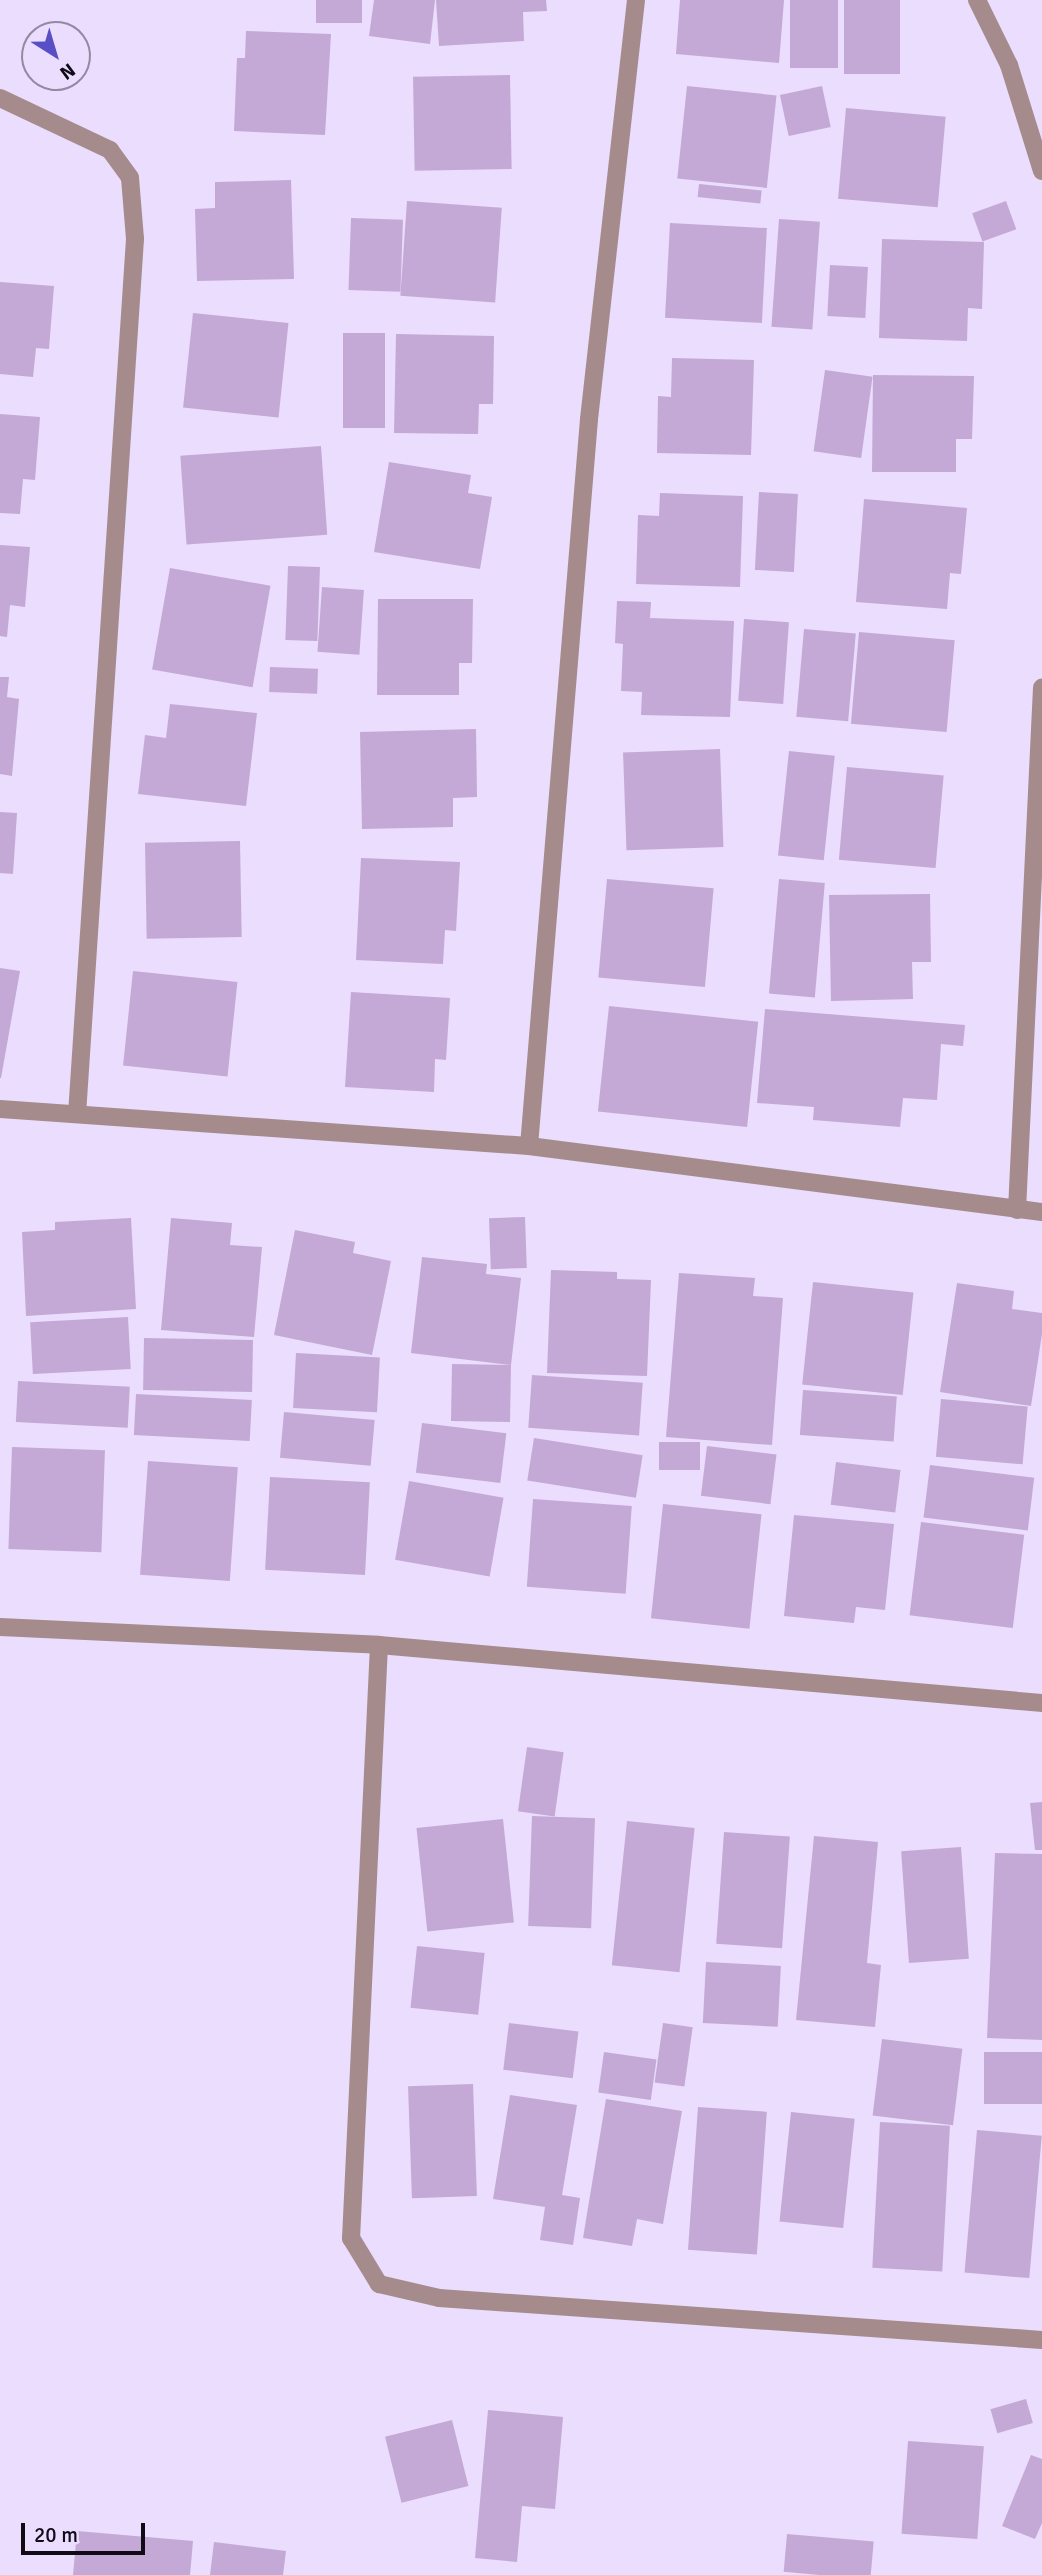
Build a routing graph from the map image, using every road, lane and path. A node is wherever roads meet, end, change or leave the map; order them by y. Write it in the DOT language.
graph roads {
  1 [pos="636,0"];
  2 [pos="977,0"];
  3 [pos="0,98"];
  4 [pos="1042,172"];
  5 [pos="1042,688"];
  6 [pos="0,1109"];
  7 [pos="77,1114"];
  8 [pos="529,1146"];
  9 [pos="1017,1210"];
  10 [pos="1042,1212"];
  11 [pos="0,1627"];
  12 [pos="379,1645"];
  13 [pos="1042,1703"];
  14 [pos="1042,2340"];
  1 -- 8 [label="street"];
  2 -- 4 [label="street"];
  3 -- 7 [label="street"];
  5 -- 9 [label="street"];
  6 -- 7 [label="street"];
  7 -- 8 [label="street"];
  8 -- 9 [label="street"];
  9 -- 10 [label="street"];
  11 -- 12 [label="street"];
  12 -- 13 [label="street"];
  12 -- 14 [label="street"];
}
